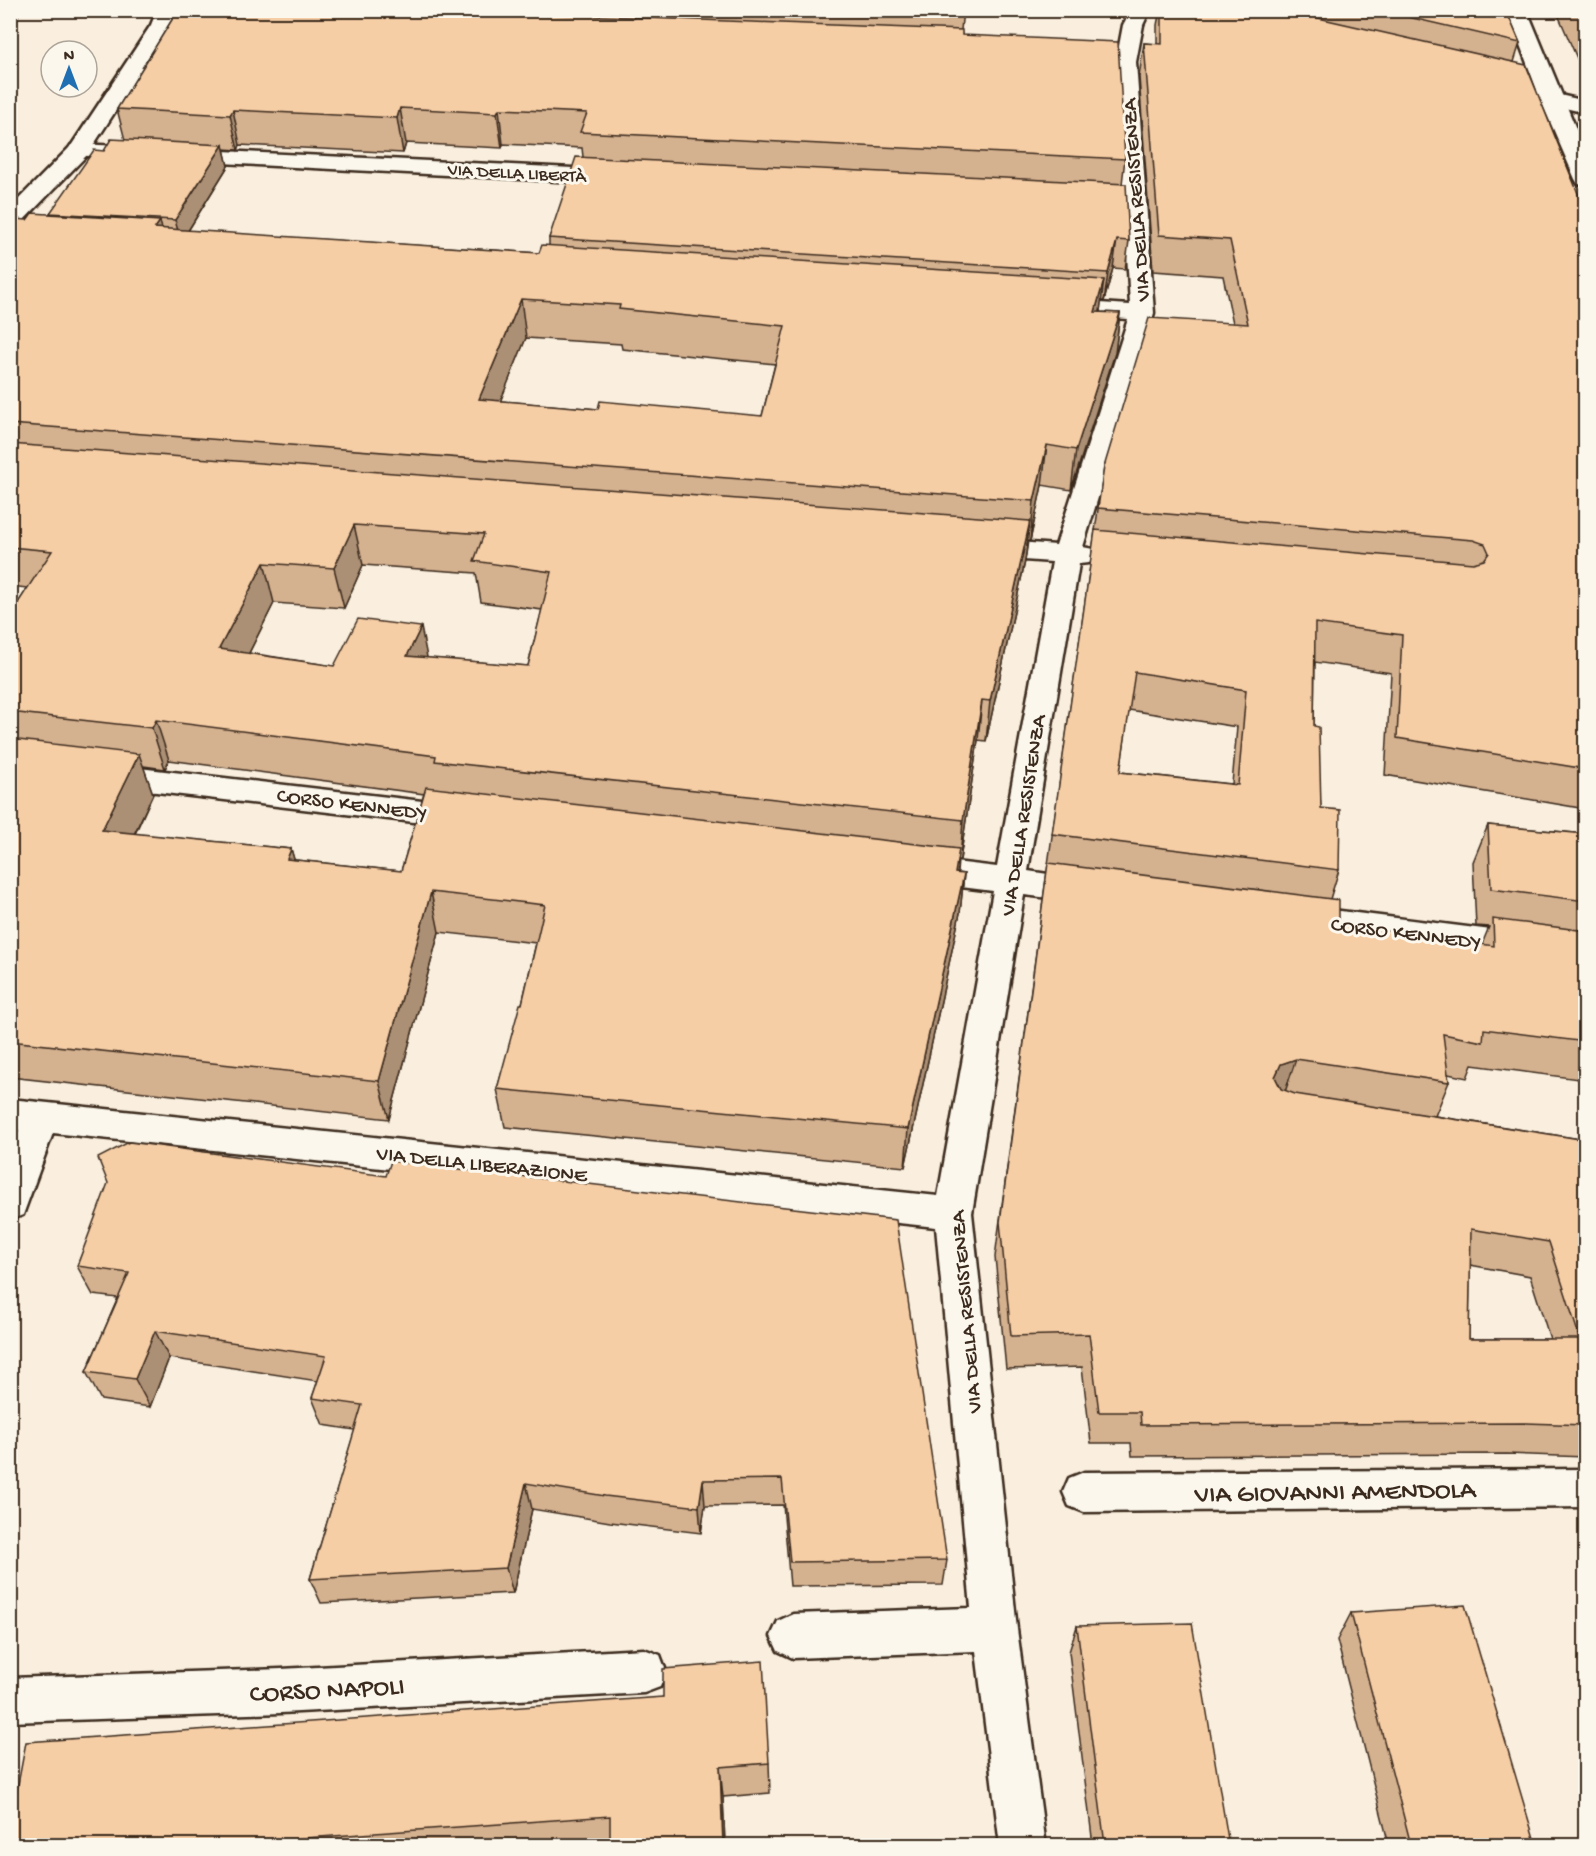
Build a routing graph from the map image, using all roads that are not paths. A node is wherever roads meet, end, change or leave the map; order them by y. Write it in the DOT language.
graph roads {
  1 [pos="1141,10"];
  2 [pos="1517,10"];
  3 [pos="164,18"];
  4 [pos="185,26"];
  5 [pos="1471,80"];
  6 [pos="1551,99"];
  7 [pos="1586,107"];
  8 [pos="79,150"];
  9 [pos="637,178"];
  10 [pos="1586,179"];
  11 [pos="14,234"];
  12 [pos="1035,306"];
  13 [pos="1142,313"];
  14 [pos="960,546"];
  15 [pos="1067,555"];
  16 [pos="1115,559"];
  17 [pos="81,772"];
  18 [pos="494,820"];
  19 [pos="894,867"];
  20 [pos="1012,880"];
  21 [pos="1118,894"];
  22 [pos="1270,914"];
  23 [pos="1586,955"];
  24 [pos="26,1115"];
  25 [pos="10,1204"];
  26 [pos="953,1213"];
  27 [pos="1586,1488"];
  28 [pos="1084,1492"];
  29 [pos="995,1629"];
  30 [pos="793,1636"];
  31 [pos="644,1671"];
  32 [pos="10,1700"];
  33 [pos="1023,1845"];
  1 -- 13 [label="street, VIA DELLA RESISTENZA"];
  2 -- 6 [label="street"];
  3 -- 4 [label="street"];
  3 -- 8 [label="street"];
  5 -- 6 [label="street"];
  6 -- 7 [label="street"];
  6 -- 10 [label="street"];
  8 -- 9 [label="street, VIA DELLA LIBERTÀ"];
  8 -- 11 [label="street"];
  12 -- 13 [label="street"];
  13 -- 15 [label="street, VIA DELLA RESISTENZA"];
  14 -- 15 [label="street"];
  15 -- 16 [label="street"];
  15 -- 20 [label="street, VIA DELLA RESISTENZA"];
  17 -- 18 [label="street, CORSO KENNEDY"];
  19 -- 20 [label="street"];
  20 -- 21 [label="street"];
  20 -- 26 [label="street, VIA DELLA RESISTENZA"];
  22 -- 23 [label="street, CORSO KENNEDY"];
  24 -- 25 [label="street"];
  24 -- 26 [label="street, VIA DELLA LIBERAZIONE"];
  26 -- 29 [label="street, VIA DELLA RESISTENZA"];
  27 -- 28 [label="street, VIA GIOVANNI AMENDOLA"];
  29 -- 30 [label="street"];
  29 -- 33 [label="street, VIA DELLA RESISTENZA"];
  31 -- 32 [label="street, CORSO NAPOLI"];
}
